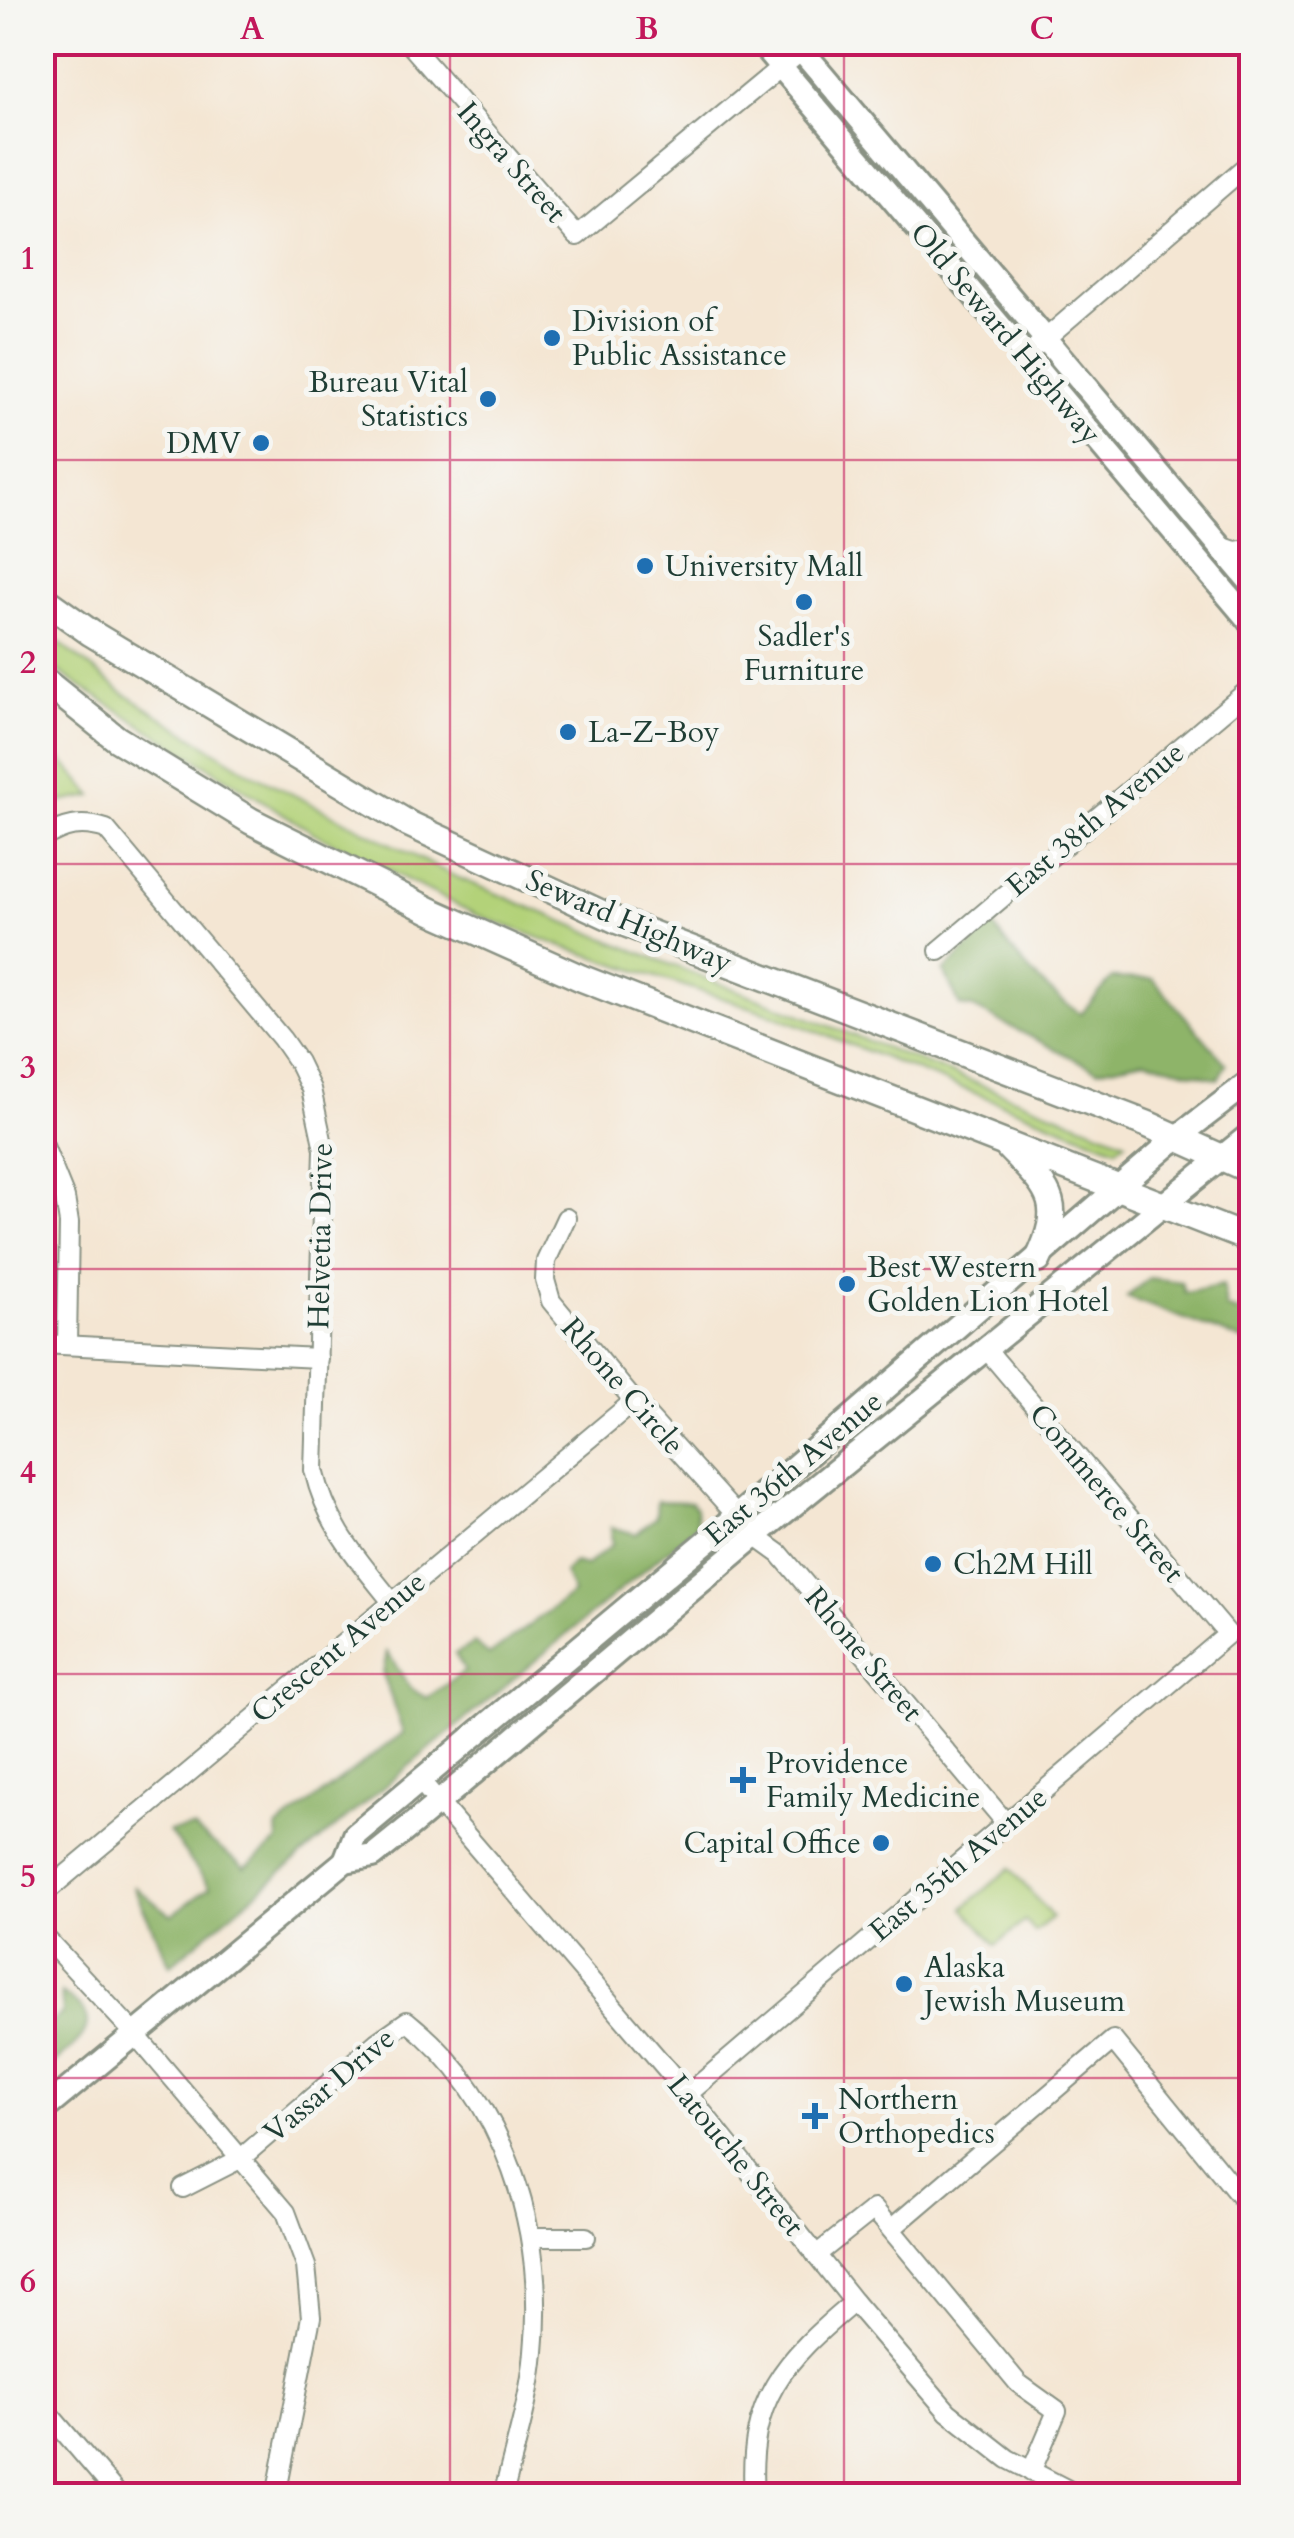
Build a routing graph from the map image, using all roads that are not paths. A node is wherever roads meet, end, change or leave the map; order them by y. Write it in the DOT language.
graph roads {
  1 [pos="408,42"];
  2 [pos="760,42"];
  3 [pos="803,45"];
  4 [pos="781,68"];
  5 [pos="1252,160"];
  6 [pos="1035,347"];
  7 [pos="1153,507"];
  8 [pos="1214,544"];
  9 [pos="1252,548"];
  10 [pos="1251,584"];
  11 [pos="42,598"];
  12 [pos="1252,624"];
  13 [pos="42,679"];
  14 [pos="1252,687"];
  15 [pos="42,839"];
  16 [pos="938,950"];
  17 [pos="1252,1080"];
  18 [pos="1252,1133"];
  19 [pos="1175,1139"];
  20 [pos="42,1142"];
  21 [pos="1005,1144"];
  22 [pos="1220,1159"];
  23 [pos="1252,1171"];
  24 [pos="1121,1188"];
  25 [pos="1162,1204"];
  26 [pos="566,1218"];
  27 [pos="1252,1240"];
  28 [pos="1038,1260"];
  29 [pos="42,1344"];
  30 [pos="67,1345"];
  31 [pos="987,1350"];
  32 [pos="318,1358"];
  33 [pos="634,1401"];
  34 [pos="737,1516"];
  35 [pos="755,1536"];
  36 [pos="392,1602"];
  37 [pos="1228,1634"];
  38 [pos="420,1780"];
  39 [pos="439,1803"];
  40 [pos="1006,1823"];
  41 [pos="345,1861"];
  42 [pos="42,1894"];
  43 [pos="42,1934"];
  44 [pos="136,2034"];
  45 [pos="688,2094"];
  46 [pos="42,2110"];
  47 [pos="240,2159"];
  48 [pos="183,2188"];
  49 [pos="1252,2211"];
  50 [pos="891,2229"];
  51 [pos="531,2237"];
  52 [pos="586,2238"];
  53 [pos="816,2254"];
  54 [pos="854,2302"];
  55 [pos="42,2406"];
  56 [pos="1030,2472"];
  57 [pos="119,2496"];
  58 [pos="276,2496"];
  59 [pos="504,2496"];
  60 [pos="754,2496"];
  61 [pos="1080,2496"];
  1 -- 4 [label="street, Ingra Street"];
  2 -- 4 [label="main road, Old Seward Highway"];
  3 -- 4 [label="street"];
  3 -- 6 [label="main road, Old Seward Highway"];
  4 -- 6 [label="main road, Old Seward Highway"];
  5 -- 6 [label="street"];
  6 -- 7 [label="main road, Old Seward Highway"];
  6 -- 8 [label="main road, Old Seward Highway"];
  7 -- 10 [label="main road"];
  7 -- 12 [label="main road, Old Seward Highway"];
  8 -- 9 [label="street"];
  8 -- 10 [label="main road, Old Seward Highway"];
  11 -- 19 [label="highway, Seward Highway"];
  13 -- 21 [label="highway"];
  14 -- 16 [label="street, East 38th Avenue"];
  15 -- 32 [label="street, Helvetia Drive"];
  17 -- 19 [label="main road, East 36th Avenue"];
  18 -- 22 [label="main road, East 36th Avenue"];
  19 -- 22 [label="highway, Seward Highway"];
  19 -- 24 [label="main road, East 36th Avenue"];
  20 -- 30 [label="street"];
  21 -- 24 [label="highway"];
  21 -- 28 [label="highway"];
  22 -- 23 [label="highway, Seward Highway"];
  22 -- 25 [label="main road, East 36th Avenue"];
  24 -- 25 [label="highway"];
  24 -- 28 [label="main road, East 36th Avenue"];
  25 -- 27 [label="highway"];
  25 -- 31 [label="main road, East 36th Avenue"];
  26 -- 33 [label="street, Rhone Circle"];
  28 -- 34 [label="main road, East 36th Avenue"];
  29 -- 30 [label="street"];
  30 -- 32 [label="street"];
  31 -- 35 [label="main road, East 36th Avenue"];
  31 -- 37 [label="street, Commerce Street"];
  32 -- 36 [label="street, Helvetia Drive"];
  33 -- 34 [label="street, Rhone Circle"];
  33 -- 36 [label="street, Crescent Avenue"];
  34 -- 35 [label="street, Rhone Circle"];
  34 -- 38 [label="main road, East 36th Avenue"];
  35 -- 39 [label="main road, East 36th Avenue"];
  35 -- 40 [label="street, Rhone Street"];
  36 -- 42 [label="street, Crescent Avenue"];
  37 -- 40 [label="street, East 35th Avenue"];
  38 -- 39 [label="street, Latouche Street"];
  38 -- 41 [label="main road, East 36th Avenue"];
  39 -- 41 [label="main road, East 36th Avenue"];
  39 -- 45 [label="street, Latouche Street"];
  40 -- 45 [label="street, East 35th Avenue"];
  41 -- 44 [label="main road, East 36th Avenue"];
  43 -- 44 [label="street"];
  44 -- 46 [label="main road, East 36th Avenue"];
  44 -- 47 [label="street"];
  45 -- 53 [label="street, Latouche Street"];
  47 -- 48 [label="street"];
  47 -- 51 [label="street, Vassar Drive"];
  47 -- 58 [label="street"];
  49 -- 50 [label="street"];
  50 -- 53 [label="street"];
  50 -- 56 [label="street"];
  51 -- 52 [label="street"];
  51 -- 59 [label="street, Vassar Drive"];
  53 -- 54 [label="street, Latouche Street"];
  54 -- 56 [label="street, Latouche Street"];
  54 -- 60 [label="street"];
  55 -- 57 [label="street"];
  56 -- 61 [label="street, Latouche Street"];
}
